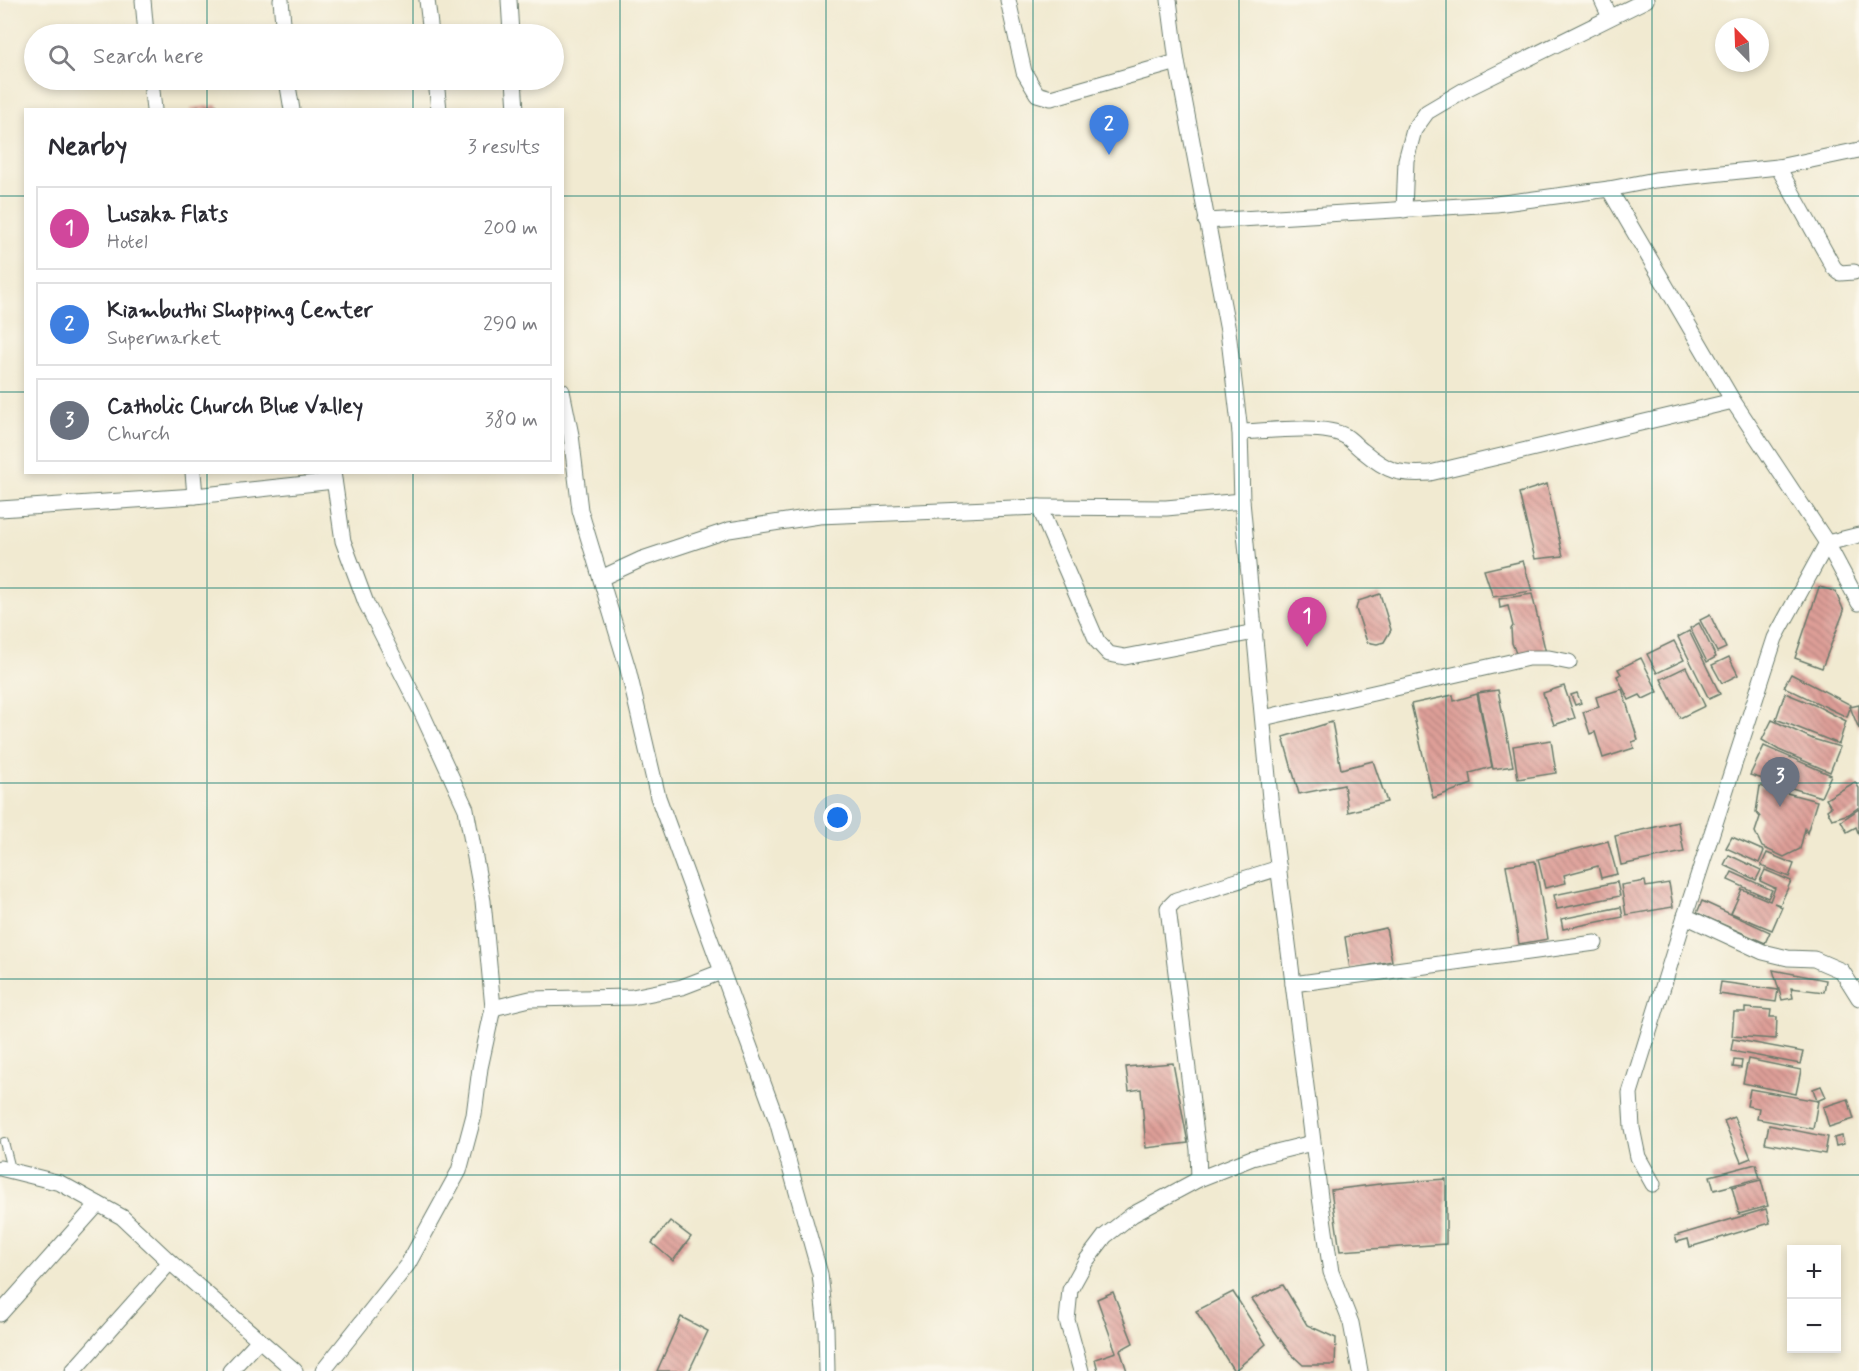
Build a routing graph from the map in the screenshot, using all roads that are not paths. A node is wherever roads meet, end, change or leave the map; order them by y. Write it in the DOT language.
graph roads {
  1 [pos="143,0"];
  2 [pos="281,0"];
  3 [pos="427,0"];
  4 [pos="509,0"];
  5 [pos="1008,0"];
  6 [pos="1169,0"];
  7 [pos="1602,0"];
  8 [pos="1646,0"];
  9 [pos="1610,17"];
  10 [pos="145,24"];
  11 [pos="283,24"];
  12 [pos="430,24"];
  13 [pos="510,24"];
  14 [pos="1177,62"];
  15 [pos="152,90"];
  16 [pos="289,90"];
  17 [pos="437,90"];
  18 [pos="515,90"];
  19 [pos="154,108"];
  20 [pos="292,108"];
  21 [pos="439,108"];
  22 [pos="516,108"];
  23 [pos="1859,150"];
  24 [pos="1778,167"];
  25 [pos="1609,189"];
  26 [pos="1404,210"];
  27 [pos="1206,221"];
  28 [pos="1854,272"];
  29 [pos="564,401"];
  30 [pos="1733,401"];
  31 [pos="1240,432"];
  32 [pos="193,474"];
  33 [pos="334,477"];
  34 [pos="195,496"];
  35 [pos="1242,501"];
  36 [pos="1039,507"];
  37 [pos="0,509"];
  38 [pos="1859,535"];
  39 [pos="1827,543"];
  40 [pos="601,578"];
  41 [pos="1859,603"];
  42 [pos="1255,632"];
  43 [pos="1569,662"];
  44 [pos="1263,717"];
  45 [pos="1278,868"];
  46 [pos="1685,916"];
  47 [pos="1595,943"];
  48 [pos="721,972"];
  49 [pos="1293,984"];
  50 [pos="1859,998"];
  51 [pos="493,1008"];
  52 [pos="4,1142"];
  53 [pos="1312,1143"];
  54 [pos="5,1168"];
  55 [pos="1198,1179"];
  56 [pos="1653,1184"];
  57 [pos="98,1204"];
  58 [pos="170,1262"];
  59 [pos="0,1314"];
  60 [pos="259,1340"];
  61 [pos="73,1371"];
  62 [pos="230,1371"];
  63 [pos="295,1371"];
  64 [pos="323,1371"];
  65 [pos="826,1371"];
  66 [pos="1081,1371"];
  67 [pos="1360,1371"];
  1 -- 10 [label="street"];
  2 -- 11 [label="street"];
  3 -- 12 [label="street"];
  4 -- 13 [label="street"];
  5 -- 14 [label="street"];
  6 -- 14 [label="street"];
  7 -- 9 [label="street"];
  8 -- 9 [label="street"];
  9 -- 26 [label="street"];
  14 -- 27 [label="street"];
  15 -- 19 [label="street"];
  16 -- 20 [label="street"];
  17 -- 21 [label="street"];
  18 -- 22 [label="street"];
  23 -- 24 [label="street"];
  24 -- 25 [label="street"];
  24 -- 28 [label="street"];
  25 -- 26 [label="street"];
  25 -- 30 [label="street"];
  26 -- 27 [label="street"];
  27 -- 31 [label="street"];
  29 -- 40 [label="street"];
  30 -- 31 [label="street"];
  30 -- 39 [label="street"];
  31 -- 35 [label="street"];
  32 -- 34 [label="street"];
  33 -- 34 [label="street"];
  33 -- 51 [label="street"];
  34 -- 37 [label="street"];
  35 -- 36 [label="street"];
  35 -- 42 [label="street"];
  36 -- 40 [label="street"];
  36 -- 42 [label="street"];
  38 -- 39 [label="street"];
  39 -- 41 [label="street"];
  39 -- 46 [label="street"];
  40 -- 48 [label="street"];
  42 -- 44 [label="street"];
  43 -- 44 [label="street"];
  44 -- 45 [label="street"];
  45 -- 49 [label="street"];
  45 -- 55 [label="street"];
  46 -- 50 [label="street"];
  46 -- 56 [label="street"];
  47 -- 49 [label="street"];
  48 -- 51 [label="street"];
  48 -- 65 [label="street"];
  49 -- 53 [label="street"];
  51 -- 64 [label="street"];
  52 -- 54 [label="lane"];
  53 -- 55 [label="street"];
  53 -- 67 [label="street"];
  54 -- 57 [label="street"];
  55 -- 66 [label="street"];
  57 -- 58 [label="street"];
  57 -- 59 [label="street"];
  58 -- 60 [label="street"];
  58 -- 61 [label="street"];
  60 -- 62 [label="street"];
  60 -- 63 [label="street"];
}
